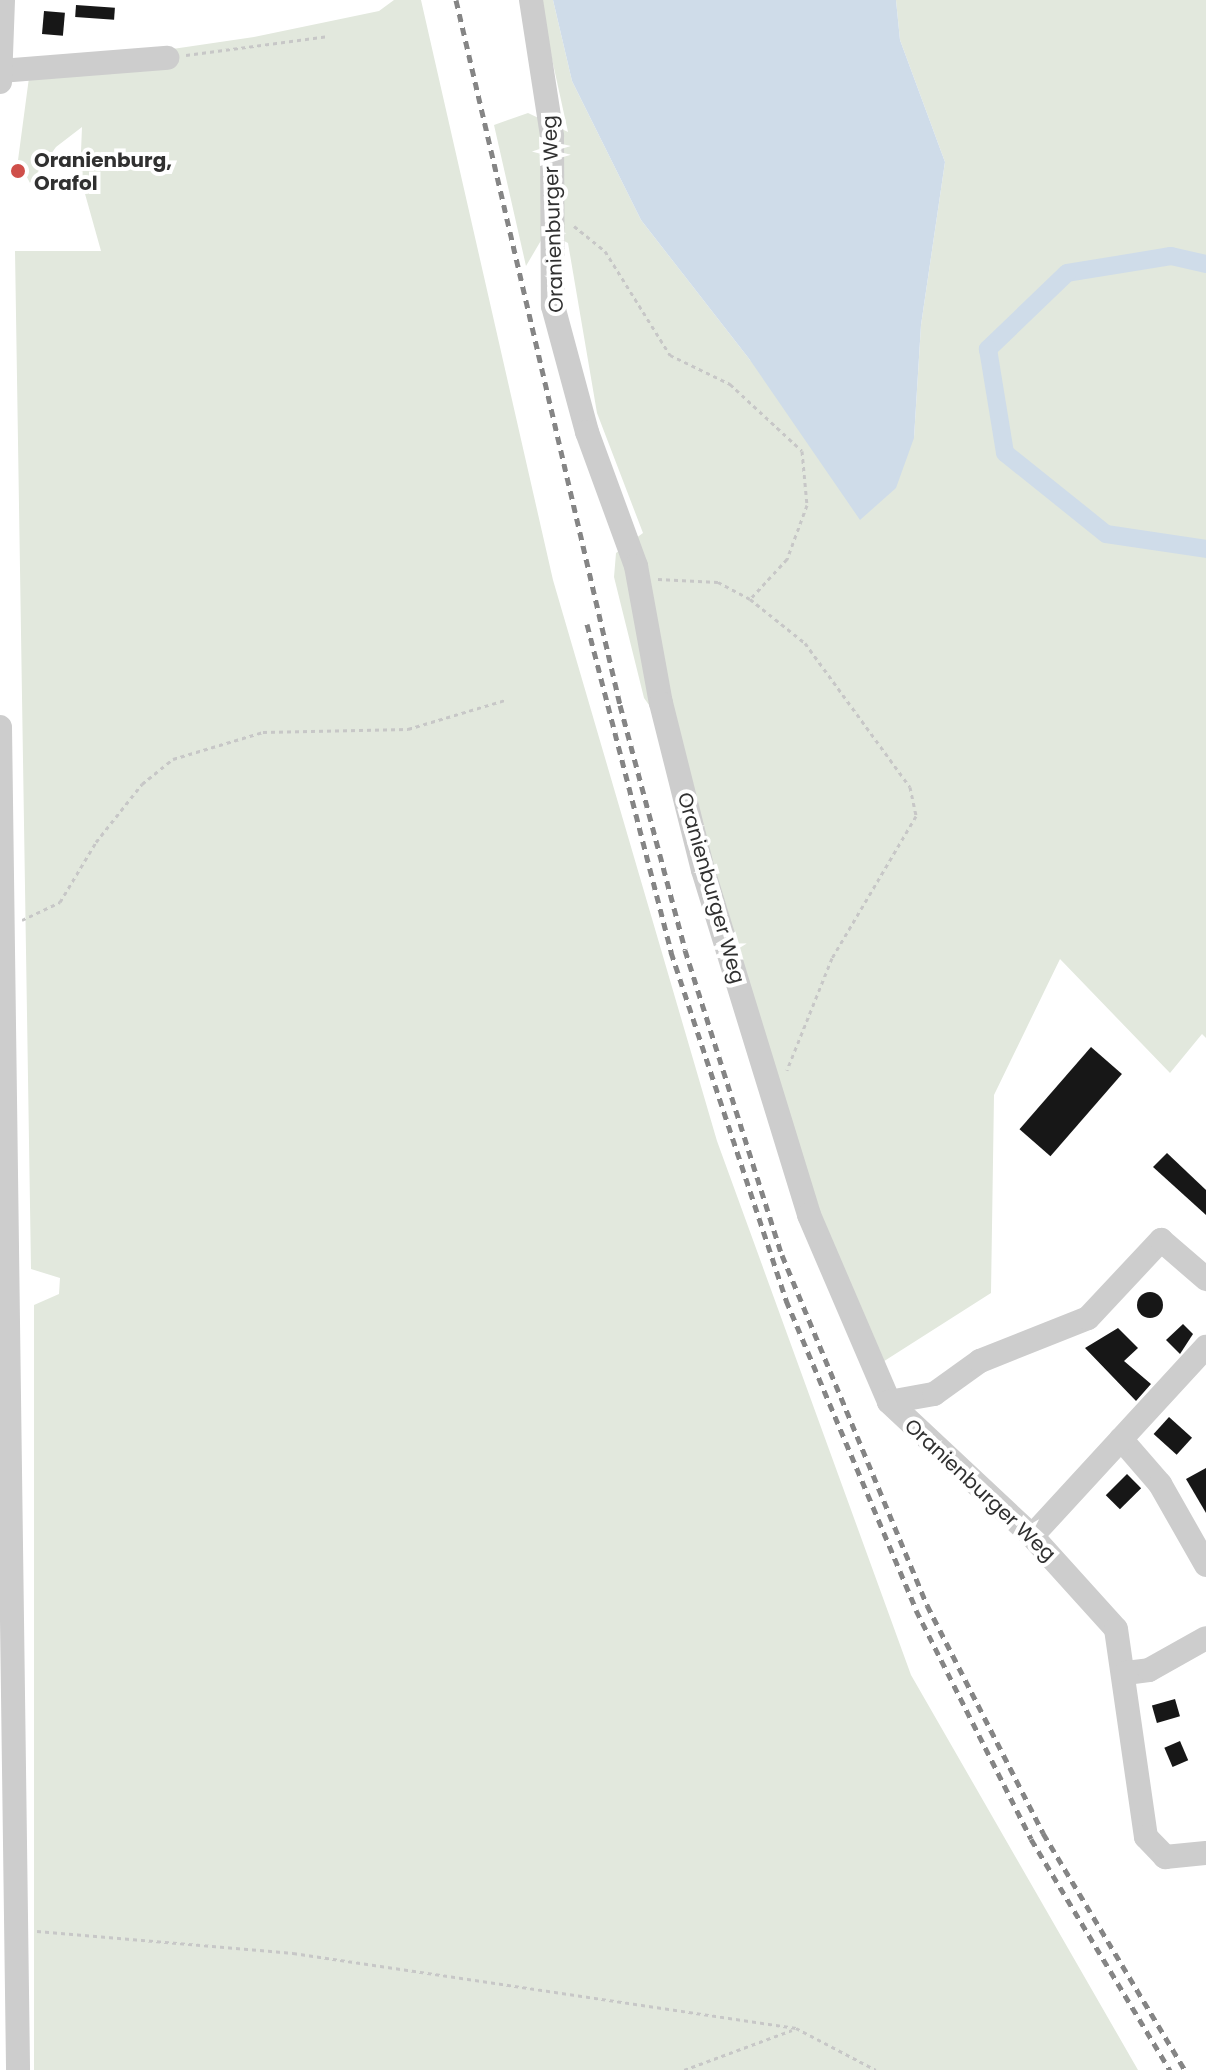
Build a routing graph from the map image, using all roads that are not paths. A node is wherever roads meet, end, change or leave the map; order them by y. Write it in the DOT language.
graph roads {
  1 [pos="3,0"];
  2 [pos="531,0"];
  3 [pos="1,30"];
  4 [pos="167,58"];
  5 [pos="0,71"];
  6 [pos="0,82"];
  7 [pos="0,727"];
  8 [pos="1,833"];
  9 [pos="1206,1279"];
  10 [pos="1206,1347"];
  11 [pos="889,1402"];
  12 [pos="1121,1439"];
  13 [pos="1032,1536"];
  14 [pos="1206,1565"];
  15 [pos="1206,1638"];
  16 [pos="1126,1673"];
  17 [pos="1206,1853"];
  18 [pos="18,2070"];
  1 -- 3 [label="street"];
  2 -- 11 [label="street, Oranienburger Weg"];
  3 -- 5 [label="street"];
  4 -- 5 [label="street"];
  5 -- 6 [label="street"];
  7 -- 8 [label="street"];
  8 -- 18 [label="street"];
  9 -- 11 [label="street"];
  10 -- 12 [label="street"];
  11 -- 13 [label="street, Oranienburger Weg"];
  12 -- 13 [label="street"];
  12 -- 14 [label="street"];
  13 -- 16 [label="street, Oranienburger Weg"];
  15 -- 16 [label="street"];
  16 -- 17 [label="street, Oranienburger Weg"];
}
